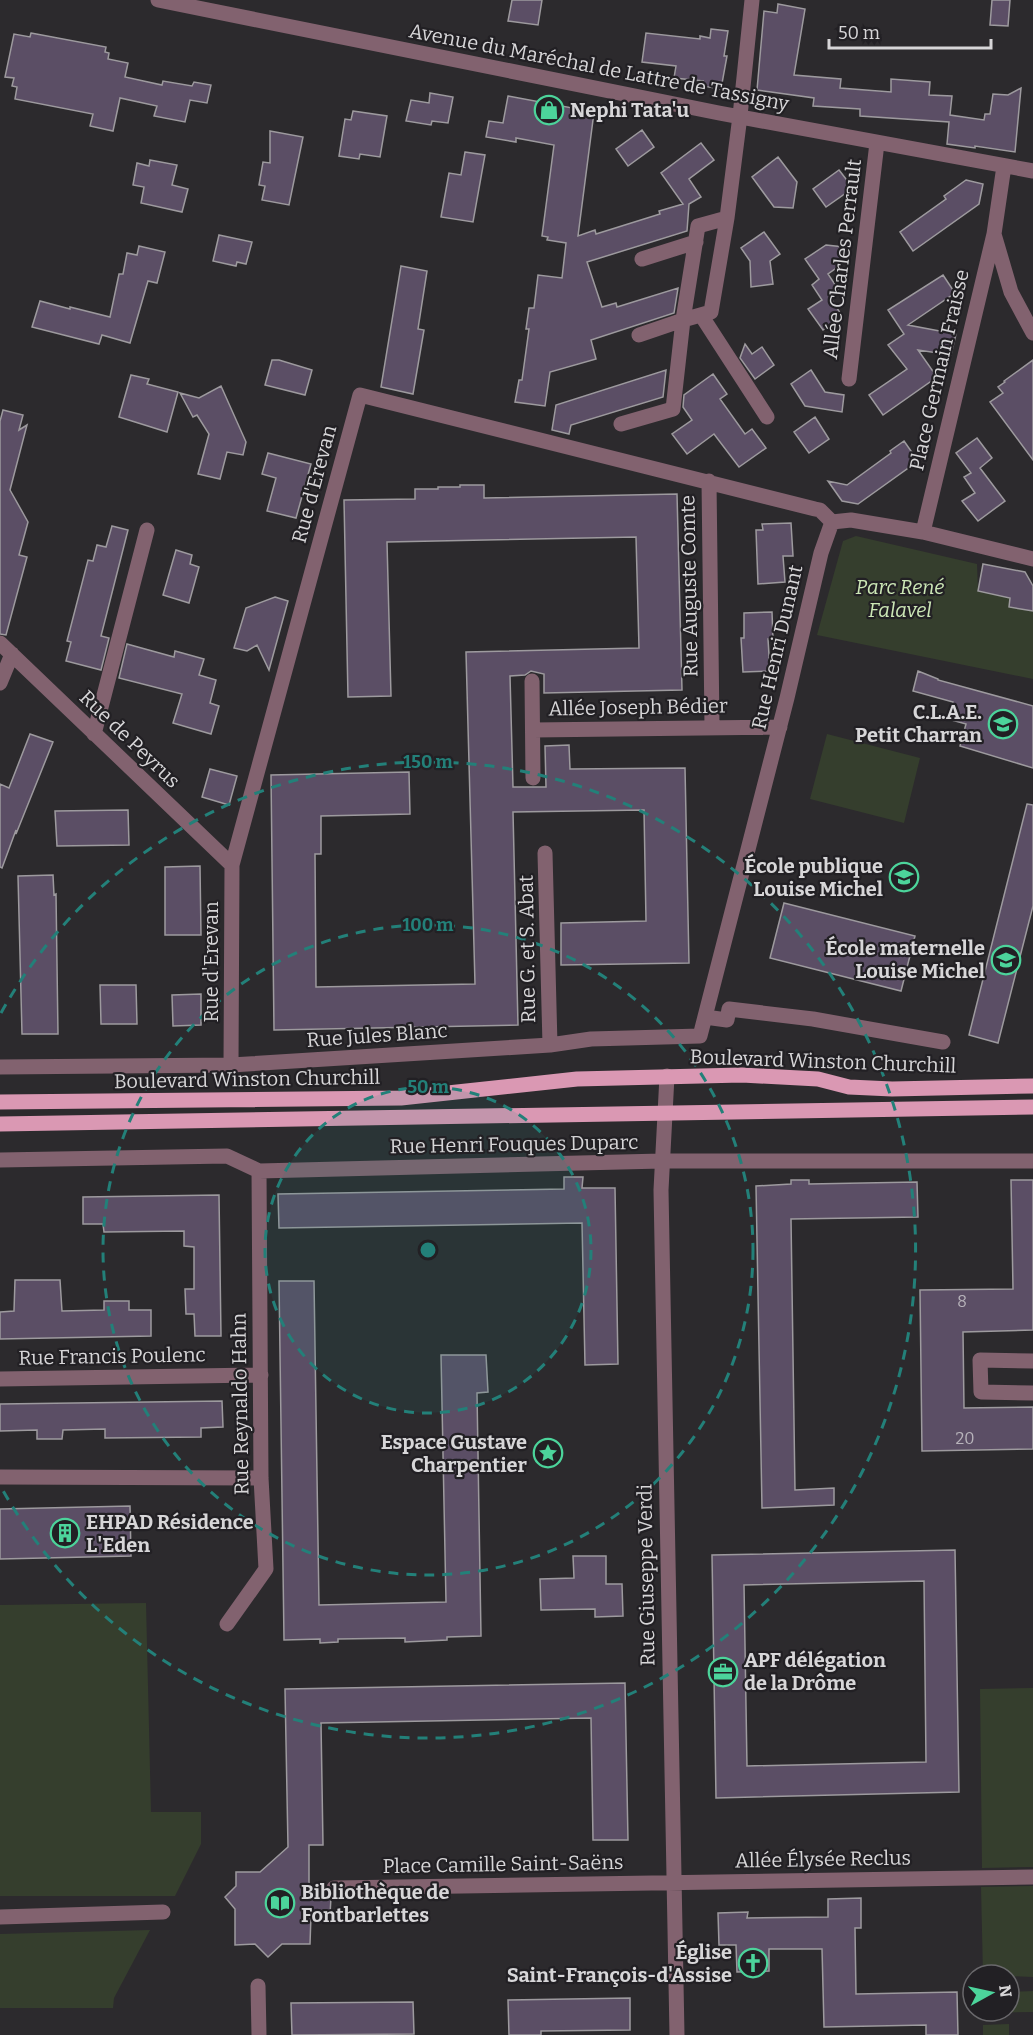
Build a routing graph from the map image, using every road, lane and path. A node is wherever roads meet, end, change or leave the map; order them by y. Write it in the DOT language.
graph roads {
  1 [pos="158,0"];
  2 [pos="752,0"];
  3 [pos="740,116"];
  4 [pos="877,143"];
  5 [pos="1004,166"];
  6 [pos="1033,171"];
  7 [pos="727,218"];
  8 [pos="994,234"];
  9 [pos="696,242"];
  10 [pos="642,259"];
  11 [pos="701,315"];
  12 [pos="683,320"];
  13 [pos="1033,333"];
  14 [pos="639,335"];
  15 [pos="849,380"];
  16 [pos="767,417"];
  17 [pos="621,424"];
  18 [pos="709,481"];
  19 [pos="832,522"];
  20 [pos="925,524"];
  21 [pos="147,530"];
  22 [pos="1033,559"];
  23 [pos="0,643"];
  24 [pos="12,654"];
  25 [pos="532,681"];
  26 [pos="0,683"];
  27 [pos="712,727"];
  28 [pos="780,727"];
  29 [pos="533,730"];
  30 [pos="94,734"];
  31 [pos="533,778"];
  32 [pos="545,853"];
  33 [pos="232,865"];
  34 [pos="715,981"];
  35 [pos="705,1017"];
  36 [pos="943,1042"];
  37 [pos="550,1045"];
  38 [pos="231,1065"];
  39 [pos="0,1066"];
  40 [pos="667,1076"];
  41 [pos="1033,1086"];
  42 [pos="0,1102"];
  43 [pos="1033,1107"];
  44 [pos="665,1114"];
  45 [pos="0,1124"];
  46 [pos="0,1160"];
  47 [pos="662,1161"];
  48 [pos="1033,1161"];
  49 [pos="258,1171"];
  50 [pos="1033,1361"];
  51 [pos="261,1375"];
  52 [pos="0,1379"];
  53 [pos="1033,1393"];
  54 [pos="0,1477"];
  55 [pos="261,1478"];
  56 [pos="227,1624"];
  57 [pos="1033,1877"];
  58 [pos="673,1882"];
  59 [pos="334,1888"];
  60 [pos="163,1912"];
  61 [pos="0,1917"];
  62 [pos="258,1986"];
  63 [pos="259,2035"];
  64 [pos="676,2035"];
  1 -- 3 [label="street, Avenue du Maréchal de Lattre de Tassigny"];
  2 -- 3 [label="street"];
  3 -- 4 [label="street, Avenue du Maréchal de Lattre de Tassigny"];
  3 -- 7 [label="street"];
  4 -- 5 [label="street, Avenue du Maréchal de Lattre de Tassigny"];
  4 -- 15 [label="street, Allée Charles Perrault"];
  5 -- 6 [label="street, Avenue du Maréchal de Lattre de Tassigny"];
  5 -- 8 [label="street, Place Germain Fraisse"];
  7 -- 9 [label="street"];
  7 -- 11 [label="street"];
  8 -- 13 [label="street"];
  8 -- 20 [label="street, Place Germain Fraisse"];
  9 -- 10 [label="street"];
  9 -- 12 [label="street"];
  11 -- 12 [label="street"];
  11 -- 16 [label="street"];
  12 -- 14 [label="street"];
  12 -- 17 [label="street"];
  18 -- 19 [label="street, Rue d'Erevan"];
  18 -- 27 [label="street, Rue Auguste Comte"];
  18 -- 33 [label="street, Rue d'Erevan"];
  19 -- 20 [label="street"];
  19 -- 28 [label="street, Rue Henri Dunant"];
  20 -- 22 [label="street"];
  21 -- 30 [label="street"];
  23 -- 24 [label="street, Rue de Peyrus"];
  24 -- 26 [label="street"];
  24 -- 30 [label="street, Rue de Peyrus"];
  25 -- 29 [label="street, Allée Joseph Bédier"];
  27 -- 28 [label="street, Allée Joseph Bédier"];
  27 -- 29 [label="street, Allée Joseph Bédier"];
  28 -- 34 [label="street, Rue Henri Dunant"];
  29 -- 31 [label="street, Allée Joseph Bédier"];
  30 -- 33 [label="street, Rue de Peyrus"];
  32 -- 37 [label="street, Rue G. et S. Abat"];
  33 -- 38 [label="street, Rue d'Erevan"];
  34 -- 35 [label="street, Rue Jules Blanc"];
  35 -- 36 [label="street"];
  35 -- 37 [label="street, Rue Jules Blanc"];
  37 -- 38 [label="street, Rue Jules Blanc"];
  38 -- 39 [label="street, Rue Jules Blanc"];
  40 -- 41 [label="main road, Boulevard Winston Churchill"];
  40 -- 42 [label="main road, Boulevard Winston Churchill"];
  40 -- 44 [label="street, Rue Giuseppe Verdi"];
  43 -- 44 [label="main road, Boulevard Winston Churchill"];
  44 -- 45 [label="main road, Boulevard Winston Churchill"];
  44 -- 47 [label="street, Rue Giuseppe Verdi"];
  46 -- 49 [label="street, Rue Henri Fouques Duparc"];
  47 -- 48 [label="street, Rue Henri Fouques Duparc"];
  47 -- 49 [label="street, Rue Henri Fouques Duparc"];
  47 -- 58 [label="street, Rue Giuseppe Verdi"];
  49 -- 51 [label="street, Rue Reynaldo Hahn"];
  50 -- 53 [label="street"];
  51 -- 52 [label="street, Rue Francis Poulenc"];
  51 -- 55 [label="street, Rue Reynaldo Hahn"];
  54 -- 55 [label="street"];
  55 -- 56 [label="street, Rue Reynaldo Hahn"];
  57 -- 58 [label="street, Allée Élysée Reclus"];
  58 -- 59 [label="street, Place Camille Saint-Saëns"];
  58 -- 64 [label="street, Rue Giuseppe Verdi"];
  60 -- 61 [label="street"];
  62 -- 63 [label="street"];
}
